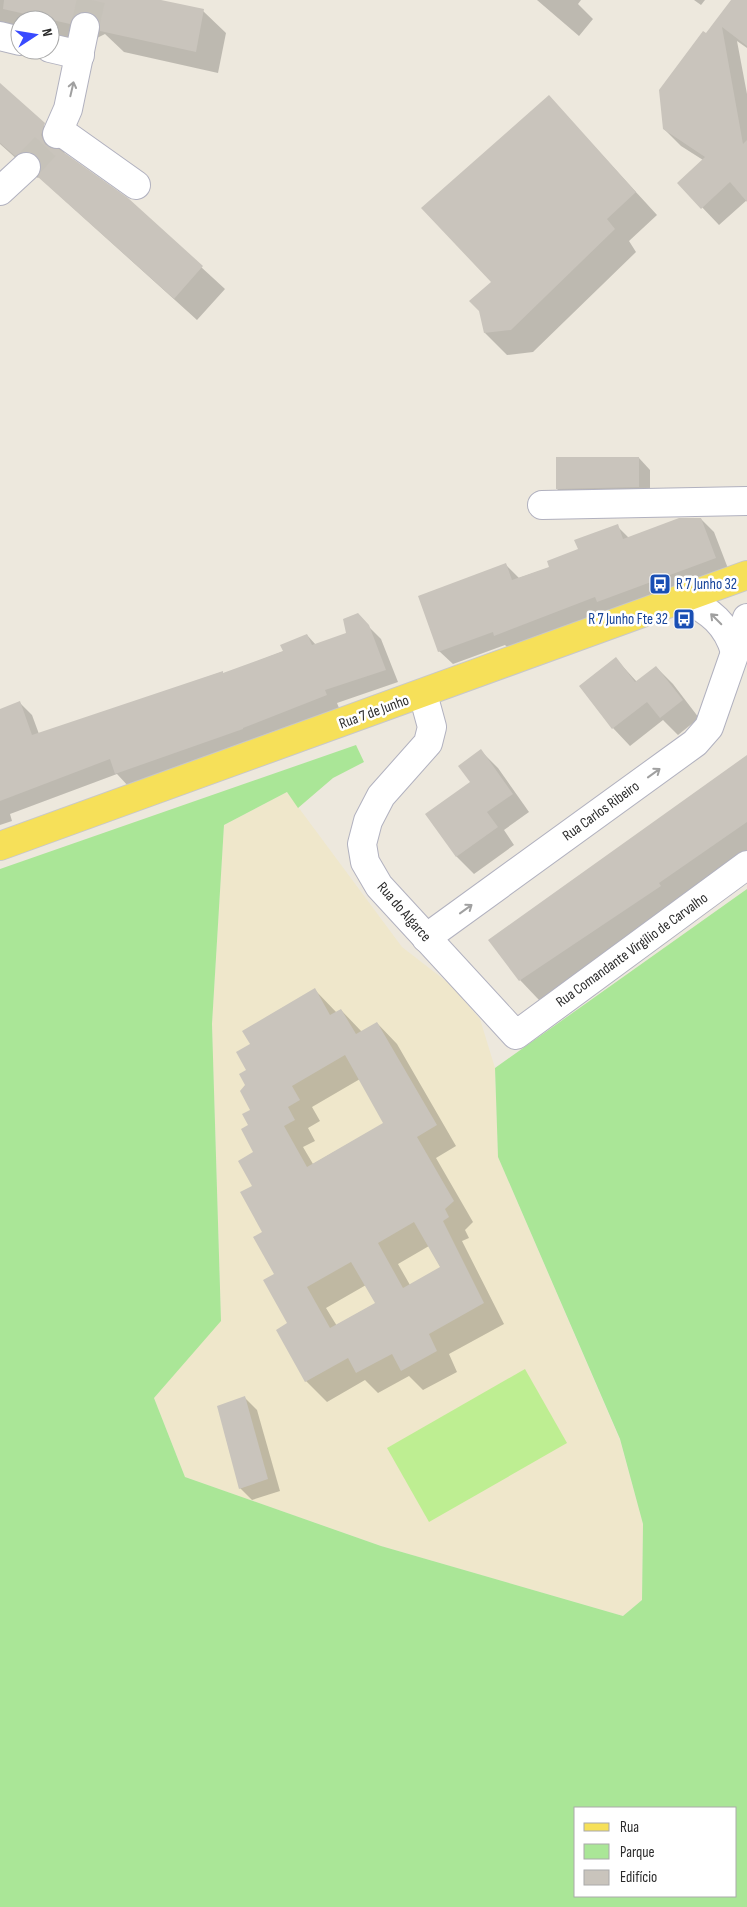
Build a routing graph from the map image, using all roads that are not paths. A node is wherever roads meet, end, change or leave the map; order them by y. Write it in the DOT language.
graph roads {
  1 [pos="85,27"];
  2 [pos="60,50"];
  3 [pos="80,55"];
  4 [pos="26,167"];
  5 [pos="136,185"];
  6 [pos="0,191"];
  7 [pos="747,501"];
  8 [pos="542,505"];
  9 [pos="747,575"];
  10 [pos="684,598"];
  11 [pos="747,618"];
  12 [pos="735,652"];
  13 [pos="423,694"];
  14 [pos="0,846"];
  15 [pos="747,865"];
  16 [pos="426,938"];
  17 [pos="516,1035"];
  1 -- 3 [label="street"];
  2 -- 3 [label="street"];
  5 -- 3 [label="street, one-way"];
  4 -- 6 [label="street"];
  7 -- 8 [label="street"];
  9 -- 10 [label="main road, Rua 7 de Junho"];
  12 -- 10 [label="street, one-way"];
  10 -- 13 [label="main road, Rua 7 de Junho"];
  11 -- 12 [label="street, Rua Carlos Ribeiro"];
  16 -- 12 [label="street, Rua Carlos Ribeiro, one-way"];
  13 -- 14 [label="main road, Rua 7 de Junho"];
  13 -- 16 [label="street, Rua do Algarce"];
  15 -- 17 [label="street, Rua Comandante Virgílio de Carvalho"];
  16 -- 17 [label="street, Rua do Algarce"];
}
